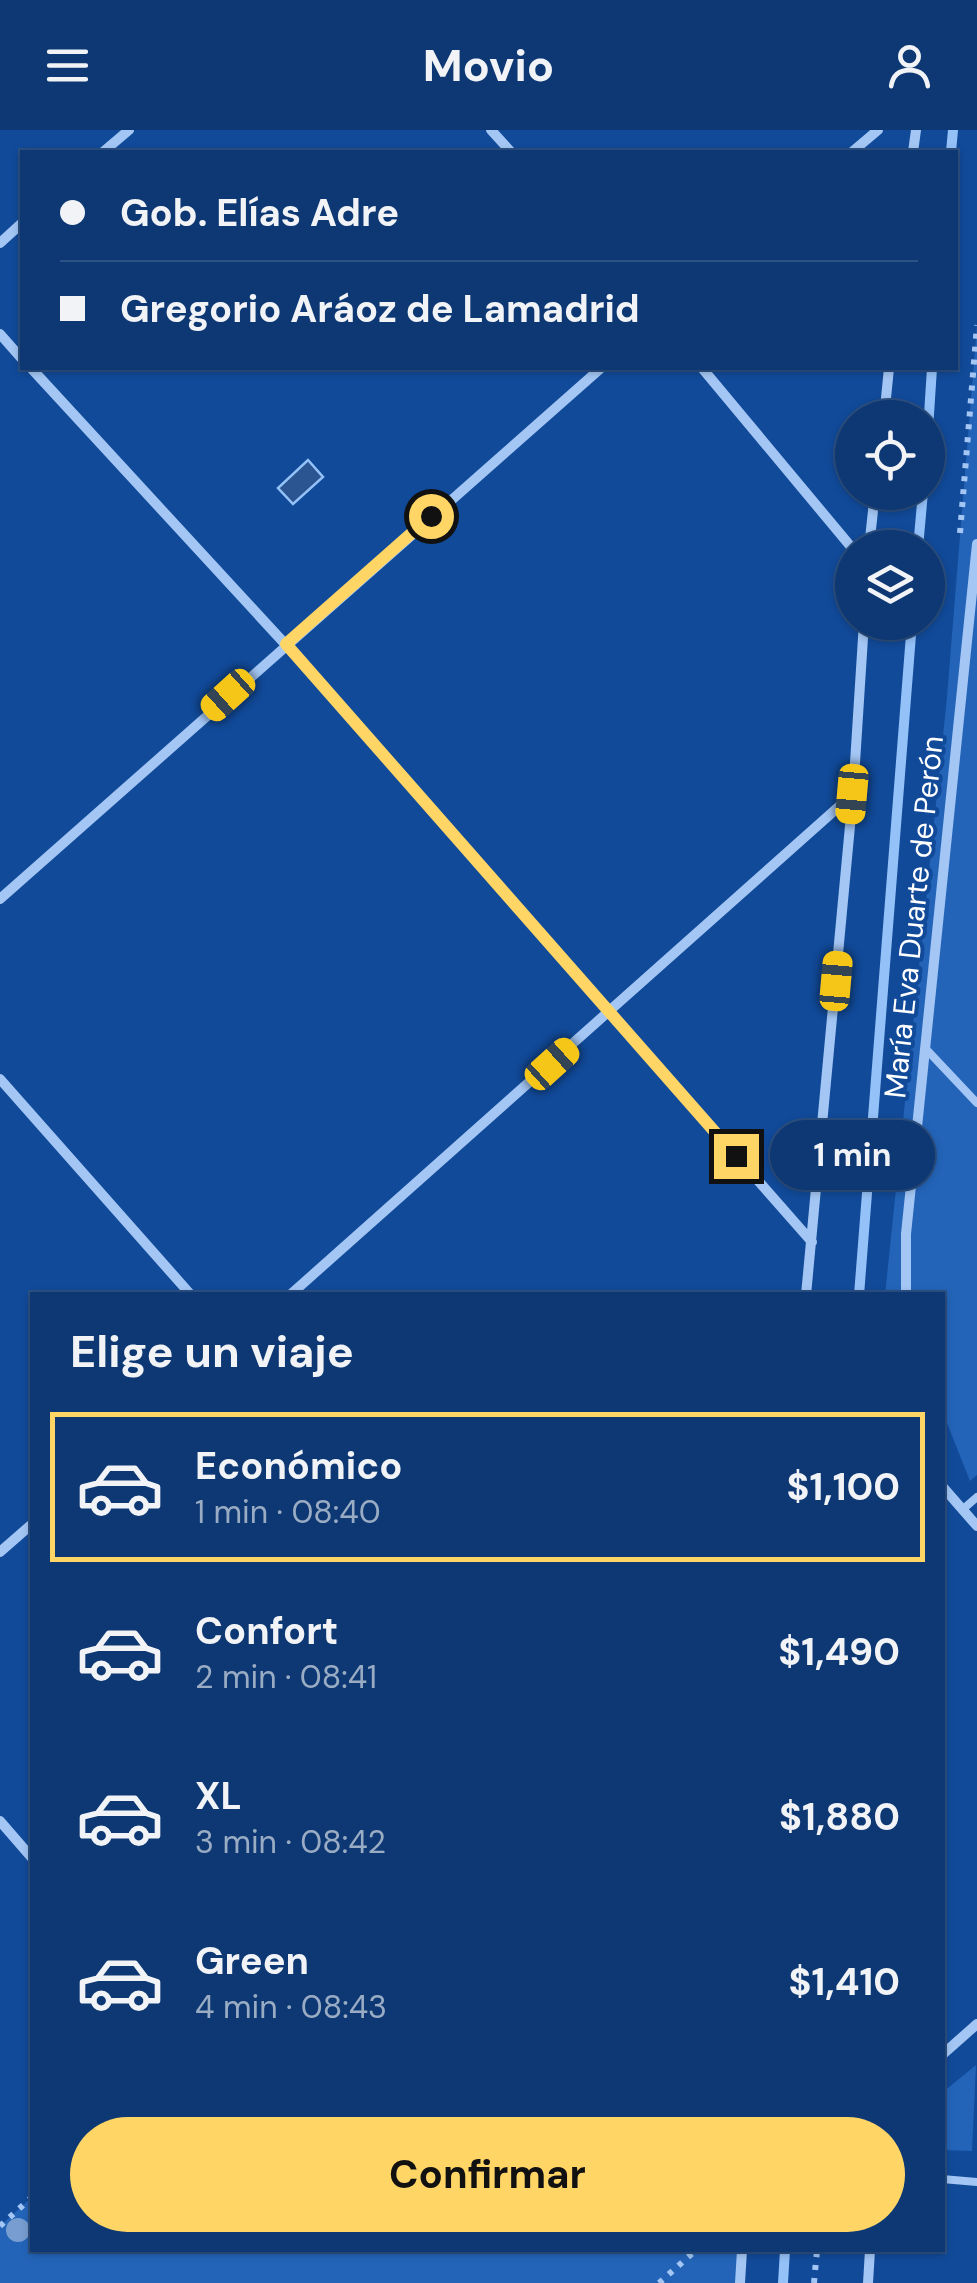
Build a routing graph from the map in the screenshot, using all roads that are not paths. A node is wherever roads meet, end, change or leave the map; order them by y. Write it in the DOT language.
graph roads {
  1 [pos="128,130"];
  2 [pos="491,130"];
  3 [pos="878,130"];
  4 [pos="105,150"];
  5 [pos="509,150"];
  6 [pos="854,150"];
  7 [pos="20,225"];
  8 [pos="0,243"];
  9 [pos="0,334"];
  10 [pos="20,356"];
  11 [pos="33,370"];
  12 [pos="600,370"];
  13 [pos="704,370"];
  14 [pos="890,370"];
  15 [pos="886,400"];
  16 [pos="837,530"];
  17 [pos="977,544"];
  18 [pos="973,627"];
  19 [pos="863,640"];
  20 [pos="286,644"];
  21 [pos="852,794"];
  22 [pos="0,899"];
  23 [pos="610,1013"];
  24 [pos="926,1049"];
  25 [pos="0,1079"];
  26 [pos="977,1103"];
  27 [pos="812,1242"];
  28 [pos="188,1292"];
  29 [pos="293,1292"];
  30 [pos="806,1292"];
  31 [pos="906,1292"];
  32 [pos="945,1490"];
  33 [pos="977,1497"];
  34 [pos="962,1510"];
  35 [pos="30,1526"];
  36 [pos="977,1526"];
  37 [pos="0,1552"];
  38 [pos="0,1821"];
  39 [pos="30,1856"];
  40 [pos="977,2024"];
  41 [pos="945,2051"];
  42 [pos="945,2179"];
  43 [pos="977,2182"];
  44 [pos="742,2252"];
  45 [pos="870,2252"];
  46 [pos="740,2283"];
  47 [pos="868,2283"];
  1 -- 4 [label="street"];
  2 -- 5 [label="street"];
  3 -- 6 [label="street"];
  7 -- 8 [label="street"];
  9 -- 10 [label="street"];
  11 -- 20 [label="street"];
  12 -- 20 [label="street"];
  13 -- 16 [label="street"];
  14 -- 15 [label="street"];
  17 -- 18 [label="street, María Eva Duarte de Perón"];
  18 -- 24 [label="street, María Eva Duarte de Perón"];
  19 -- 21 [label="street"];
  20 -- 22 [label="street"];
  20 -- 23 [label="street"];
  21 -- 23 [label="street"];
  21 -- 27 [label="street"];
  23 -- 27 [label="street"];
  23 -- 29 [label="street"];
  24 -- 26 [label="lane"];
  24 -- 31 [label="street, María Eva Duarte de Perón"];
  25 -- 28 [label="street"];
  27 -- 30 [label="street"];
  32 -- 34 [label="street"];
  33 -- 34 [label="lane"];
  34 -- 36 [label="street"];
  35 -- 37 [label="street"];
  38 -- 39 [label="street"];
  40 -- 41 [label="street"];
  42 -- 43 [label="lane"];
  44 -- 46 [label="street"];
  45 -- 47 [label="street"];
}
